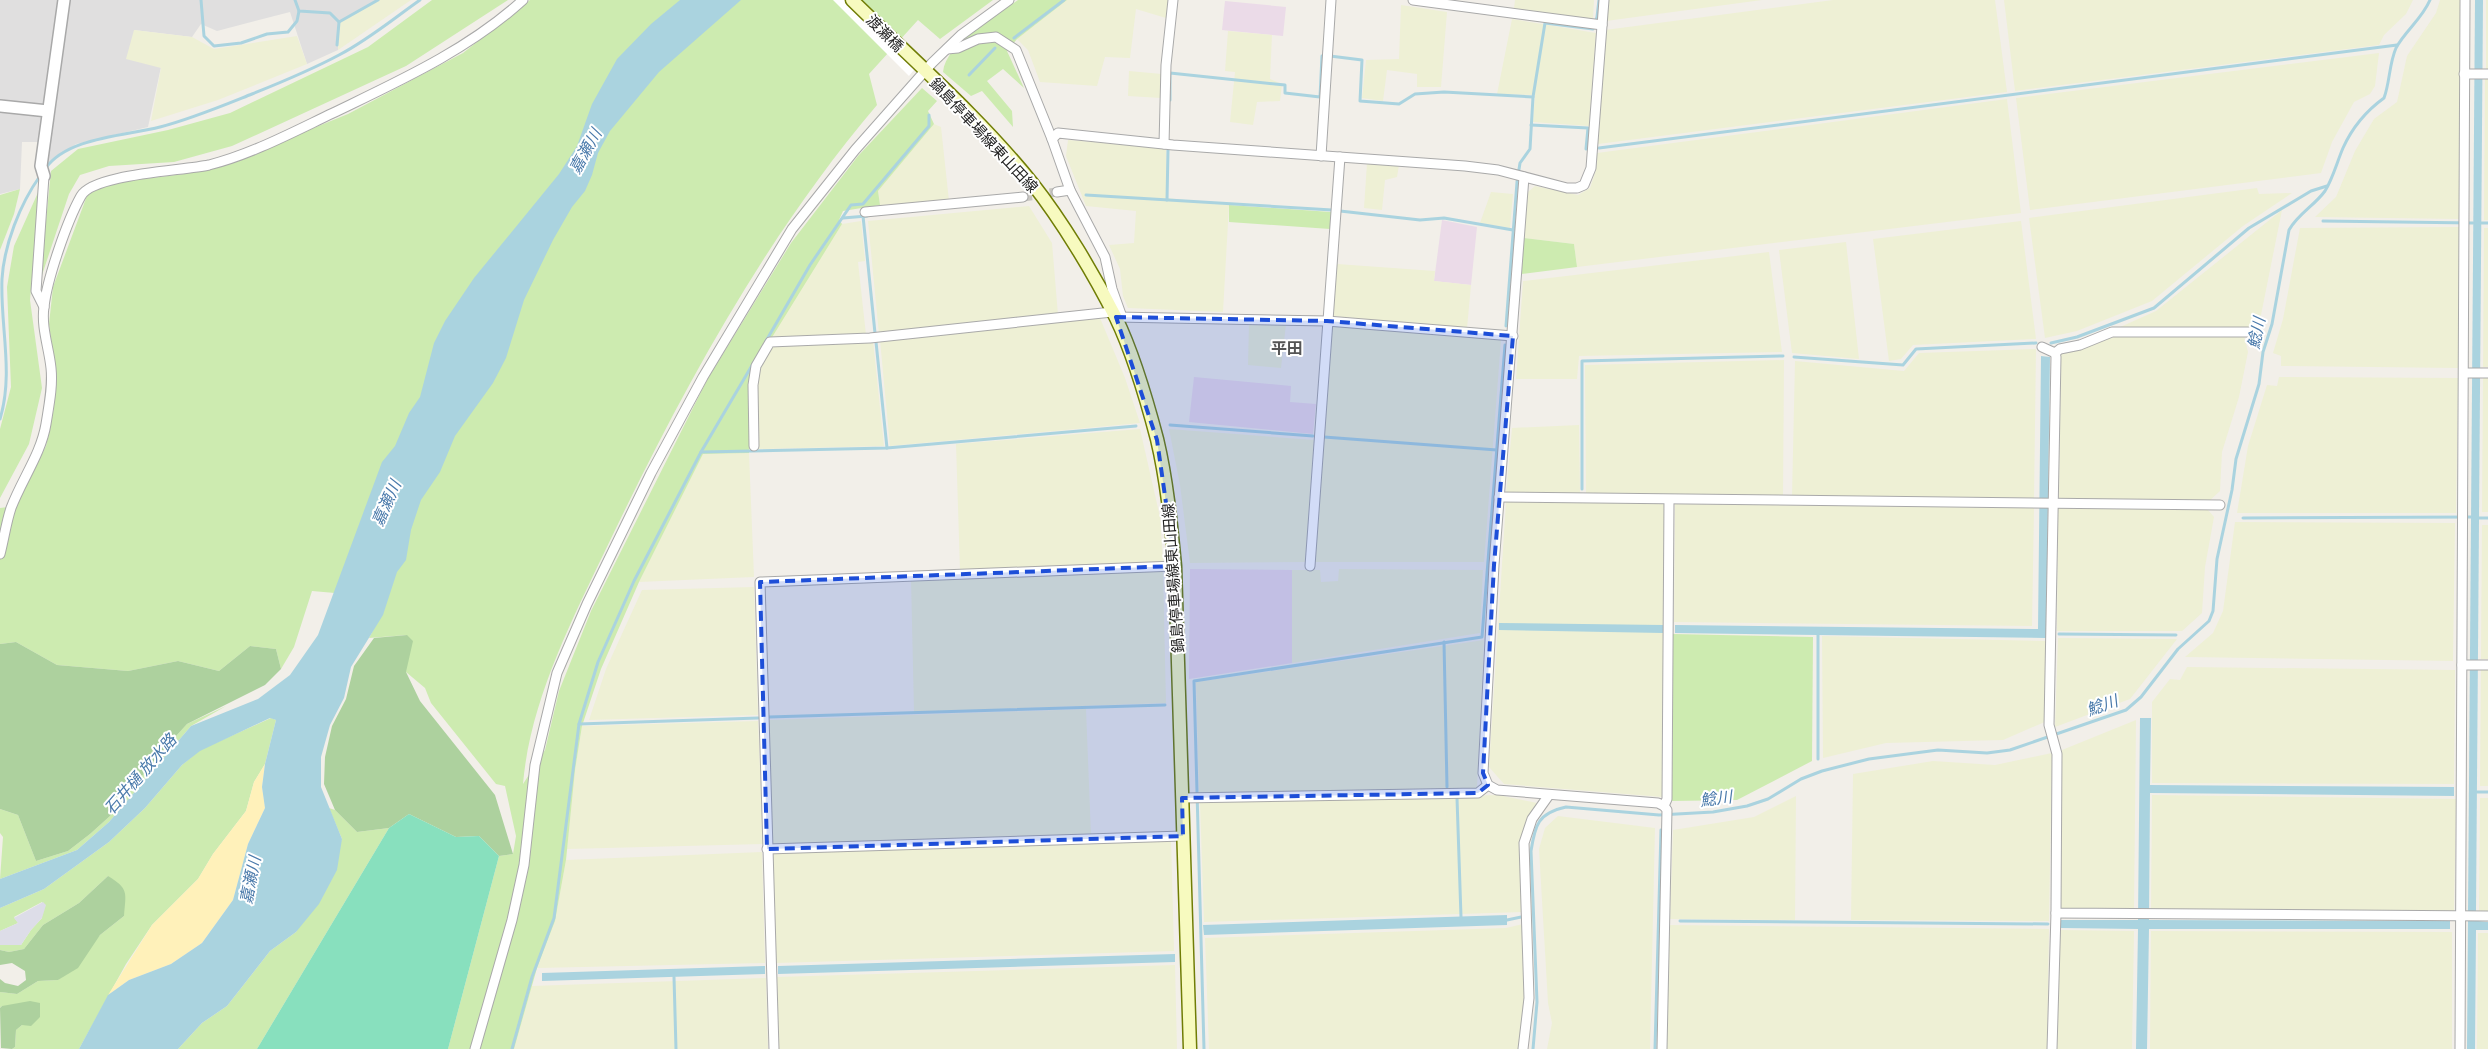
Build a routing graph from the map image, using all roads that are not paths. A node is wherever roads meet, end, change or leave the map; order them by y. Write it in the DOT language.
graph roads {
  1 [pos="64,0"];
  2 [pos="523,0"];
  3 [pos="852,0"];
  4 [pos="1009,0"];
  5 [pos="1173,0"];
  6 [pos="1330,0"];
  7 [pos="1412,0"];
  8 [pos="1604,0"];
  9 [pos="2465,0"];
  10 [pos="1602,25"];
  11 [pos="947,49"];
  12 [pos="922,69"];
  13 [pos="2468,74"];
  14 [pos="2487,74"];
  15 [pos="0,106"];
  16 [pos="48,111"];
  17 [pos="1052,139"];
  18 [pos="1164,144"];
  19 [pos="1321,156"];
  20 [pos="1340,157"];
  21 [pos="43,171"];
  22 [pos="1519,175"];
  23 [pos="1070,190"];
  24 [pos="1057,192"];
  25 [pos="1023,197"];
  26 [pos="865,212"];
  27 [pos="44,307"];
  28 [pos="1116,316"];
  29 [pos="1327,320"];
  30 [pos="2252,332"];
  31 [pos="1513,336"];
  32 [pos="2042,347"];
  33 [pos="2055,353"];
  34 [pos="2467,373"];
  35 [pos="2485,373"];
  36 [pos="754,446"];
  37 [pos="1499,497"];
  38 [pos="1669,500"];
  39 [pos="2055,503"];
  40 [pos="2220,505"];
  41 [pos="0,554"];
  42 [pos="1175,566"];
  43 [pos="1310,566"];
  44 [pos="2462,664"];
  45 [pos="2485,665"];
  46 [pos="1488,785"];
  47 [pos="1549,795"];
  48 [pos="1192,798"];
  49 [pos="1666,808"];
  50 [pos="1183,836"];
  51 [pos="767,849"];
  52 [pos="2056,913"];
  53 [pos="2459,915"];
  54 [pos="2488,916"];
  55 [pos="475,1049"];
  56 [pos="774,1049"];
  57 [pos="1190,1049"];
  58 [pos="1523,1049"];
  59 [pos="1662,1049"];
  60 [pos="2052,1049"];
  61 [pos="2460,1049"];
  1 -- 16 [label="street"];
  2 -- 27 [label="street"];
  3 -- 12 [label="main road, 渡瀬橋"];
  4 -- 11 [label="street"];
  5 -- 18 [label="street"];
  6 -- 19 [label="street"];
  7 -- 10 [label="street"];
  8 -- 10 [label="street"];
  9 -- 13 [label="street"];
  10 -- 22 [label="street"];
  11 -- 12 [label="street"];
  11 -- 17 [label="street"];
  12 -- 28 [label="main road, 鍋島停車場線東山田線"];
  12 -- 55 [label="street"];
  13 -- 14 [label="street"];
  13 -- 34 [label="street"];
  15 -- 16 [label="street"];
  16 -- 21 [label="street"];
  17 -- 18 [label="street"];
  17 -- 23 [label="street"];
  18 -- 19 [label="street"];
  19 -- 20 [label="street"];
  20 -- 22 [label="street"];
  20 -- 29 [label="street"];
  21 -- 27 [label="street"];
  22 -- 31 [label="street"];
  23 -- 24 [label="street"];
  23 -- 28 [label="street"];
  25 -- 26 [label="street"];
  27 -- 41 [label="street"];
  28 -- 29 [label="street"];
  28 -- 36 [label="street"];
  28 -- 42 [label="main road, 鍋島停車場線東山田線"];
  29 -- 31 [label="street"];
  29 -- 43 [label="street"];
  30 -- 33 [label="street"];
  31 -- 37 [label="street"];
  32 -- 33 [label="street"];
  33 -- 39 [label="street"];
  34 -- 35 [label="street"];
  34 -- 44 [label="street"];
  37 -- 38 [label="street"];
  37 -- 46 [label="street"];
  38 -- 39 [label="street"];
  38 -- 49 [label="street"];
  39 -- 40 [label="street"];
  39 -- 52 [label="street"];
  42 -- 48 [label="main road, 鍋島停車場線東山田線"];
  42 -- 51 [label="street"];
  44 -- 45 [label="street"];
  44 -- 53 [label="street"];
  46 -- 47 [label="street"];
  46 -- 48 [label="street"];
  47 -- 49 [label="street"];
  47 -- 58 [label="street"];
  48 -- 50 [label="main road, 鍋島停車場線東山田線"];
  49 -- 59 [label="street"];
  50 -- 51 [label="street"];
  50 -- 57 [label="main road, 鍋島停車場線東山田線"];
  51 -- 56 [label="street"];
  52 -- 53 [label="street"];
  52 -- 60 [label="street"];
  53 -- 54 [label="street"];
  53 -- 61 [label="street"];
}
